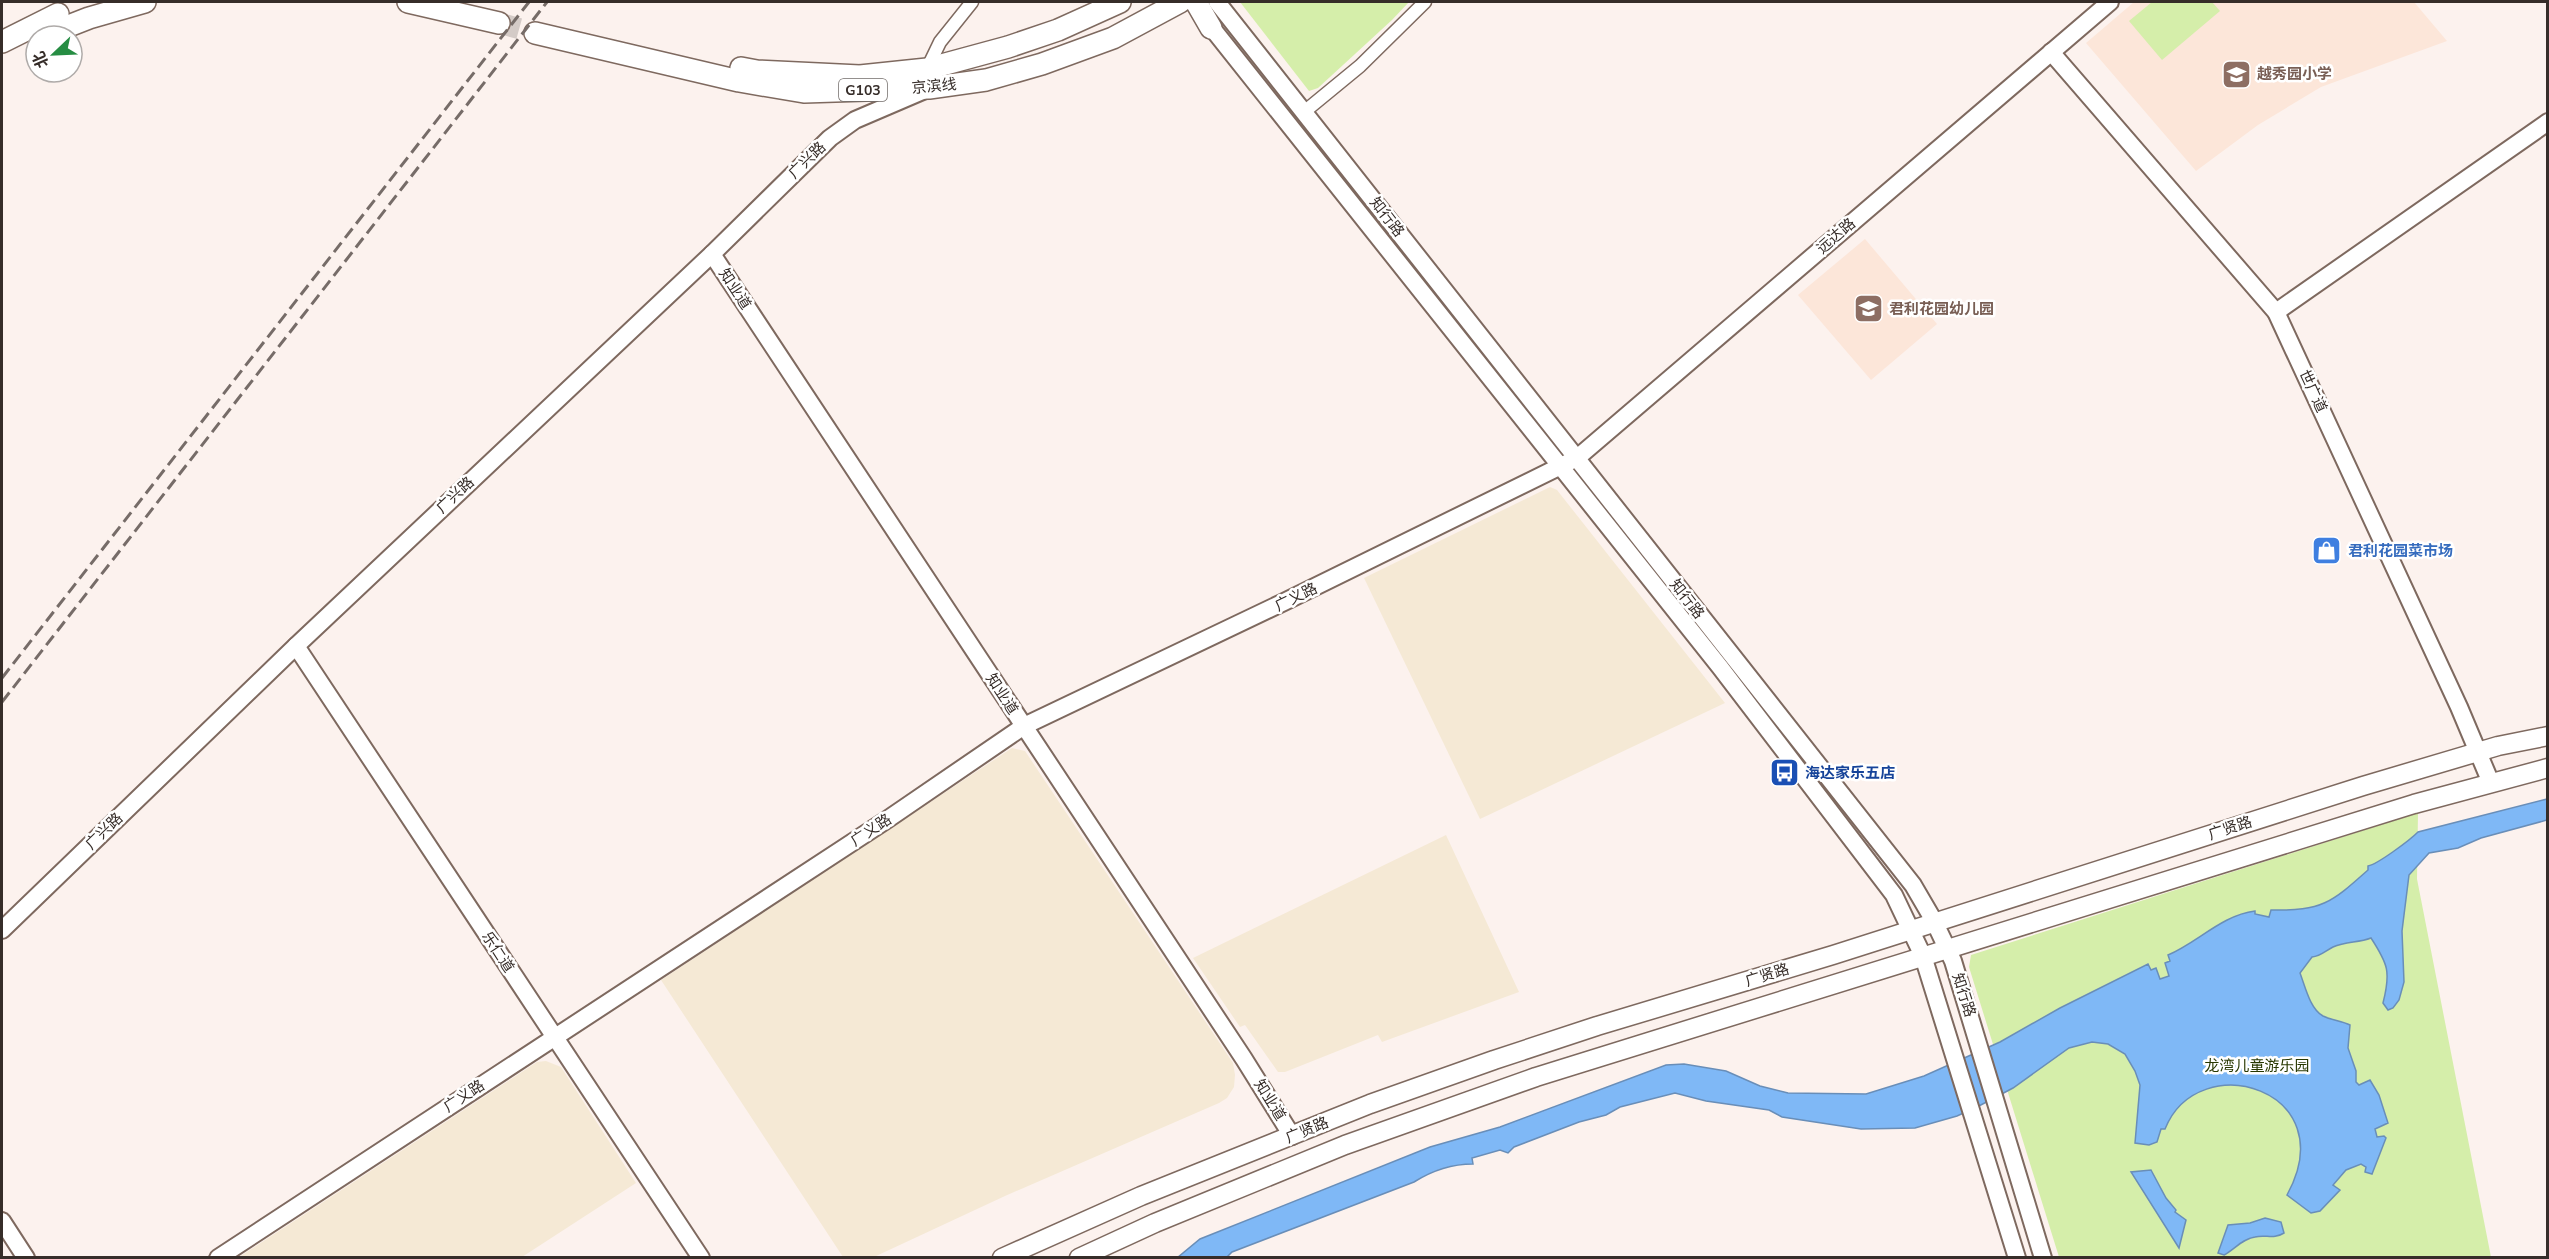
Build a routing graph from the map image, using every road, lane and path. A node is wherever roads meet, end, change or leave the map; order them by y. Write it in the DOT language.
graph roads {
  1 [pos="96,2"];
  2 [pos="146,2"];
  3 [pos="408,2"];
  4 [pos="456,2"];
  5 [pos="972,2"];
  6 [pos="1120,2"];
  7 [pos="1180,2"];
  8 [pos="1194,2"];
  9 [pos="1217,2"];
  10 [pos="1425,2"];
  11 [pos="2110,2"];
  12 [pos="1221,15"];
  13 [pos="74,24"];
  14 [pos="539,28"];
  15 [pos="2,42"];
  16 [pos="24,45"];
  17 [pos="2051,52"];
  18 [pos="2,56"];
  19 [pos="928,78"];
  20 [pos="1304,112"];
  21 [pos="2547,122"];
  22 [pos="712,254"];
  23 [pos="2276,312"];
  24 [pos="1577,458"];
  25 [pos="1561,468"];
  26 [pos="296,646"];
  27 [pos="1024,726"];
  28 [pos="2547,736"];
  29 [pos="2478,752"];
  30 [pos="2547,768"];
  31 [pos="2491,783"];
  32 [pos="1934,921"];
  33 [pos="1912,929"];
  34 [pos="2,930"];
  35 [pos="1947,949"];
  36 [pos="1923,956"];
  37 [pos="554,1036"];
  38 [pos="1292,1136"];
  39 [pos="2,1221"];
  40 [pos="26,1257"];
  41 [pos="218,1257"];
  42 [pos="701,1257"];
  43 [pos="1002,1257"];
  44 [pos="1079,1257"];
  45 [pos="2017,1257"];
  46 [pos="2043,1257"];
  1 -- 15 [label="highway"];
  2 -- 13 [label="highway"];
  3 -- 4 [label="highway"];
  5 -- 19 [label="street"];
  6 -- 19 [label="highway, 京滨线 / G103"];
  7 -- 19 [label="highway, 京滨线 / G103"];
  8 -- 12 [label="highway"];
  9 -- 12 [label="street, 知行路"];
  10 -- 20 [label="street"];
  11 -- 17 [label="street, 远达路"];
  12 -- 20 [label="street, 知行路"];
  12 -- 25 [label="street, 知行路"];
  14 -- 19 [label="highway, 京滨线 / G103"];
  16 -- 18 [label="highway"];
  17 -- 23 [label="street, 世广道"];
  17 -- 24 [label="street, 远达路"];
  19 -- 22 [label="street, 广兴路"];
  20 -- 24 [label="street, 知行路"];
  21 -- 23 [label="street"];
  22 -- 26 [label="street, 广兴路"];
  22 -- 27 [label="street, 知业道"];
  23 -- 29 [label="street, 世广道"];
  24 -- 25 [label="street, 远达路"];
  24 -- 32 [label="street, 知行路"];
  25 -- 27 [label="street, 广义路"];
  25 -- 33 [label="street, 知行路"];
  26 -- 34 [label="street, 广兴路"];
  26 -- 37 [label="street, 乐仁道"];
  27 -- 37 [label="street, 广义路"];
  27 -- 38 [label="street, 知业道"];
  28 -- 29 [label="main road, 广贤路"];
  29 -- 31 [label="street, 世广道"];
  29 -- 32 [label="main road, 广贤路"];
  30 -- 31 [label="main road, 广贤路"];
  31 -- 35 [label="main road, 广贤路"];
  32 -- 33 [label="main road, 广贤路"];
  32 -- 35 [label="street, 知行路"];
  33 -- 36 [label="street, 知行路"];
  33 -- 38 [label="main road, 广贤路"];
  35 -- 36 [label="main road, 广贤路"];
  35 -- 46 [label="street, 知行路"];
  36 -- 44 [label="main road, 广贤路"];
  36 -- 45 [label="street, 知行路"];
  37 -- 41 [label="street, 广义路"];
  37 -- 42 [label="street, 乐仁道"];
  38 -- 43 [label="main road, 广贤路"];
  39 -- 40 [label="street"];
}
